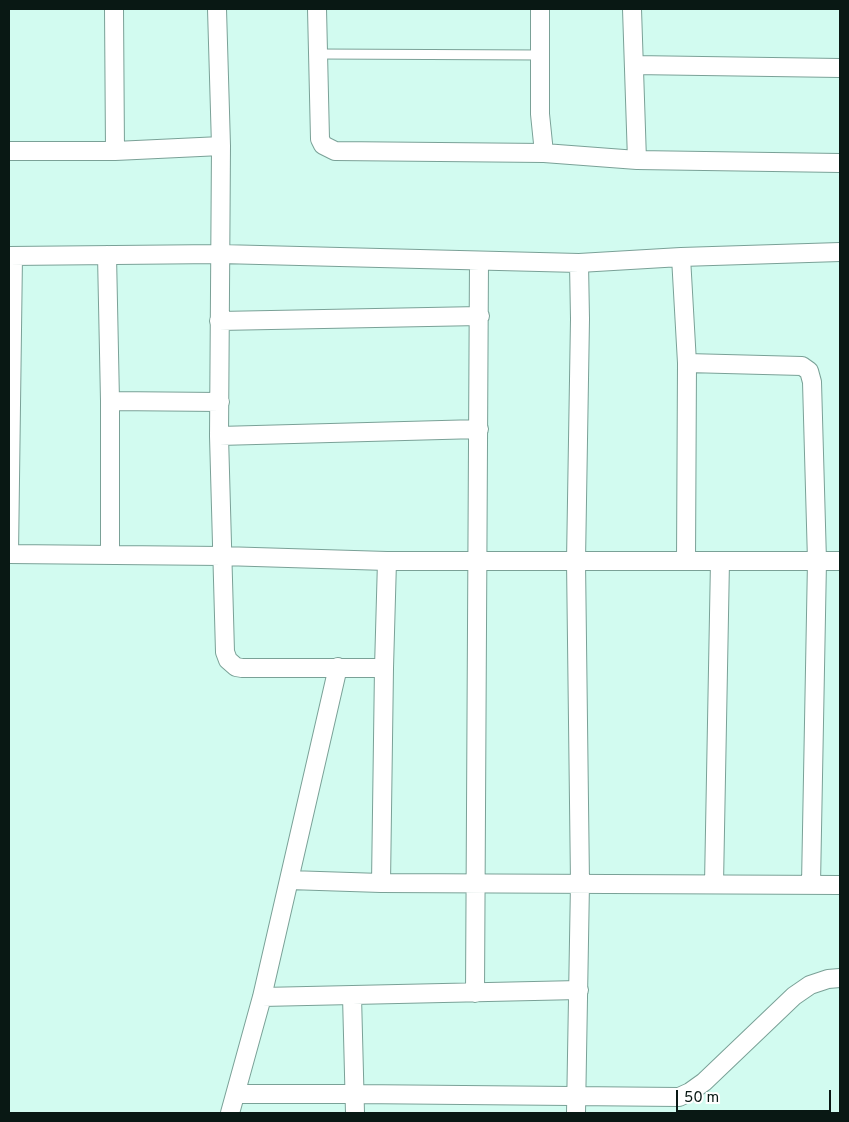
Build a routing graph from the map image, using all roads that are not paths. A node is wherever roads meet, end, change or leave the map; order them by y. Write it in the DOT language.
graph roads {
  1 [pos="114,9"];
  2 [pos="216,9"];
  3 [pos="317,9"];
  4 [pos="540,9"];
  5 [pos="632,9"];
  6 [pos="318,54"];
  7 [pos="540,55"];
  8 [pos="634,65"];
  9 [pos="840,68"];
  10 [pos="221,146"];
  11 [pos="9,150"];
  12 [pos="115,151"];
  13 [pos="544,154"];
  14 [pos="636,160"];
  15 [pos="840,163"];
  16 [pos="840,252"];
  17 [pos="220,254"];
  18 [pos="107,255"];
  19 [pos="11,256"];
  20 [pos="681,257"];
  21 [pos="479,261"];
  22 [pos="579,263"];
  23 [pos="480,316"];
  24 [pos="219,321"];
  25 [pos="687,363"];
  26 [pos="110,401"];
  27 [pos="220,402"];
  28 [pos="479,429"];
  29 [pos="220,436"];
  30 [pos="9,554"];
  31 [pos="110,555"];
  32 [pos="222,556"];
  33 [pos="388,561"];
  34 [pos="478,561"];
  35 [pos="576,561"];
  36 [pos="686,561"];
  37 [pos="720,561"];
  38 [pos="817,561"];
  39 [pos="840,561"];
  40 [pos="338,667"];
  41 [pos="384,668"];
  42 [pos="289,880"];
  43 [pos="381,883"];
  44 [pos="476,883"];
  45 [pos="580,883"];
  46 [pos="714,884"];
  47 [pos="811,884"];
  48 [pos="840,884"];
  49 [pos="840,978"];
  50 [pos="579,990"];
  51 [pos="475,993"];
  52 [pos="352,996"];
  53 [pos="262,997"];
  54 [pos="236,1094"];
  55 [pos="355,1094"];
  56 [pos="576,1105"];
  57 [pos="230,1113"];
  58 [pos="355,1113"];
  1 -- 12 [label="street"];
  2 -- 10 [label="street"];
  3 -- 6 [label="street"];
  4 -- 7 [label="street"];
  5 -- 8 [label="street"];
  6 -- 7 [label="lane"];
  6 -- 13 [label="street"];
  7 -- 13 [label="street"];
  8 -- 9 [label="street"];
  8 -- 14 [label="street"];
  10 -- 12 [label="street"];
  10 -- 17 [label="street"];
  11 -- 12 [label="street"];
  13 -- 14 [label="street"];
  14 -- 15 [label="street"];
  16 -- 20 [label="street"];
  17 -- 18 [label="street"];
  17 -- 21 [label="street"];
  17 -- 24 [label="street"];
  18 -- 19 [label="street"];
  18 -- 26 [label="street"];
  19 -- 30 [label="street"];
  20 -- 22 [label="street"];
  20 -- 25 [label="street"];
  21 -- 22 [label="street"];
  21 -- 23 [label="street"];
  22 -- 35 [label="street"];
  23 -- 24 [label="street"];
  23 -- 28 [label="street"];
  24 -- 27 [label="street"];
  25 -- 36 [label="street"];
  25 -- 38 [label="street"];
  26 -- 27 [label="street"];
  26 -- 31 [label="street"];
  27 -- 29 [label="street"];
  28 -- 29 [label="street"];
  28 -- 34 [label="street"];
  29 -- 32 [label="street"];
  30 -- 31 [label="street"];
  31 -- 32 [label="street"];
  32 -- 33 [label="street"];
  32 -- 40 [label="street"];
  33 -- 34 [label="street"];
  33 -- 41 [label="street"];
  34 -- 35 [label="street"];
  34 -- 44 [label="street"];
  35 -- 36 [label="street"];
  35 -- 45 [label="street"];
  36 -- 37 [label="street"];
  37 -- 38 [label="street"];
  37 -- 46 [label="street"];
  38 -- 39 [label="street"];
  38 -- 47 [label="street"];
  40 -- 41 [label="street"];
  40 -- 42 [label="street"];
  41 -- 43 [label="street"];
  42 -- 43 [label="street"];
  42 -- 53 [label="street"];
  43 -- 44 [label="street"];
  44 -- 45 [label="street"];
  44 -- 51 [label="street"];
  45 -- 46 [label="street"];
  45 -- 50 [label="street"];
  46 -- 47 [label="street"];
  47 -- 48 [label="street"];
  49 -- 56 [label="street"];
  50 -- 51 [label="street"];
  50 -- 56 [label="street"];
  51 -- 52 [label="street"];
  52 -- 53 [label="street"];
  52 -- 55 [label="street"];
  53 -- 54 [label="street"];
  54 -- 55 [label="street"];
  54 -- 57 [label="street"];
  55 -- 56 [label="street"];
  55 -- 58 [label="street"];
}
